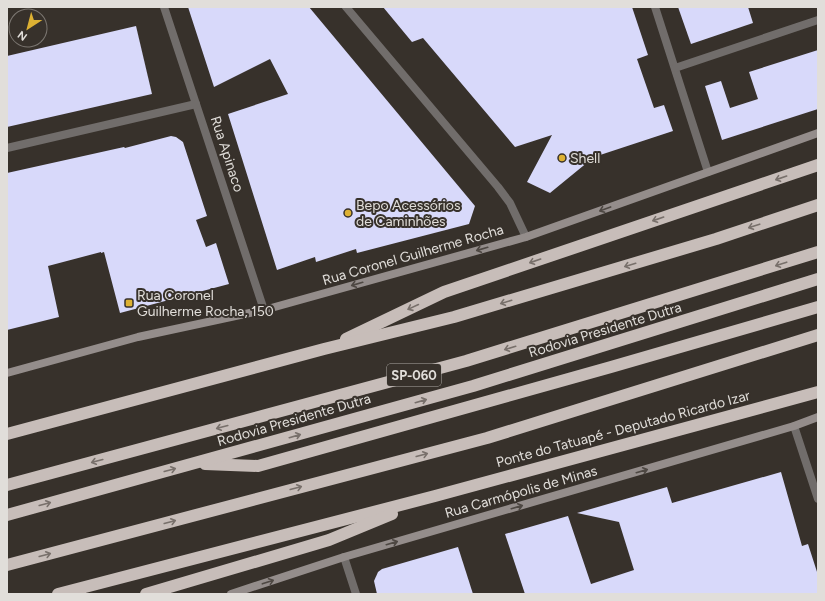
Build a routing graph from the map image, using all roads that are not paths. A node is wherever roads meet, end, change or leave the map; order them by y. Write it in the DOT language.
graph roads {
  1 [pos="164,7"];
  2 [pos="346,7"];
  3 [pos="655,7"];
  4 [pos="818,20"];
  5 [pos="675,68"];
  6 [pos="196,104"];
  7 [pos="818,133"];
  8 [pos="7,148"];
  9 [pos="818,165"];
  10 [pos="708,172"];
  11 [pos="818,205"];
  12 [pos="526,237"];
  13 [pos="818,252"];
  14 [pos="818,280"];
  15 [pos="818,307"];
  16 [pos="264,310"];
  17 [pos="818,335"];
  18 [pos="324,349"];
  19 [pos="7,373"];
  20 [pos="818,392"];
  21 [pos="818,417"];
  22 [pos="794,426"];
  23 [pos="7,434"];
  24 [pos="193,464"];
  25 [pos="7,485"];
  26 [pos="435,496"];
  27 [pos="818,499"];
  28 [pos="7,515"];
  29 [pos="344,558"];
  30 [pos="7,565"];
  31 [pos="58,594"];
  32 [pos="146,594"];
  33 [pos="231,594"];
  34 [pos="356,594"];
  1 -- 6 [label="street, Rua Apinaco"];
  2 -- 12 [label="street"];
  3 -- 5 [label="street"];
  4 -- 5 [label="street"];
  5 -- 10 [label="street"];
  6 -- 8 [label="street"];
  6 -- 16 [label="street, Rua Apinaco"];
  7 -- 10 [label="main road, Rua Coronel Guilherme Rocha"];
  9 -- 18 [label="highway, one-way"];
  10 -- 12 [label="main road, Rua Coronel Guilherme Rocha, one-way"];
  11 -- 18 [label="highway, one-way"];
  12 -- 16 [label="main road, Rua Coronel Guilherme Rocha, one-way"];
  13 -- 25 [label="highway, Rodovia Presidente Dutra / SP-060, one-way"];
  24 -- 14 [label="highway, Rodovia Presidente Dutra / SP-060, one-way"];
  15 -- 24 [label="highway"];
  16 -- 19 [label="main road, Rua Coronel Guilherme Rocha"];
  30 -- 17 [label="highway, one-way"];
  18 -- 23 [label="highway"];
  20 -- 26 [label="highway, Ponte do Tatuapé - Deputado Ricardo Izar"];
  21 -- 22 [label="main road, Rua Carmópolis de Minas"];
  22 -- 27 [label="street"];
  29 -- 22 [label="main road, Rua Carmópolis de Minas, one-way"];
  28 -- 24 [label="highway, Rodovia Presidente Dutra / SP-060, one-way"];
  26 -- 31 [label="highway"];
  26 -- 32 [label="highway"];
  33 -- 29 [label="main road, Rua Carmópolis de Minas, one-way"];
  29 -- 34 [label="street"];
}
